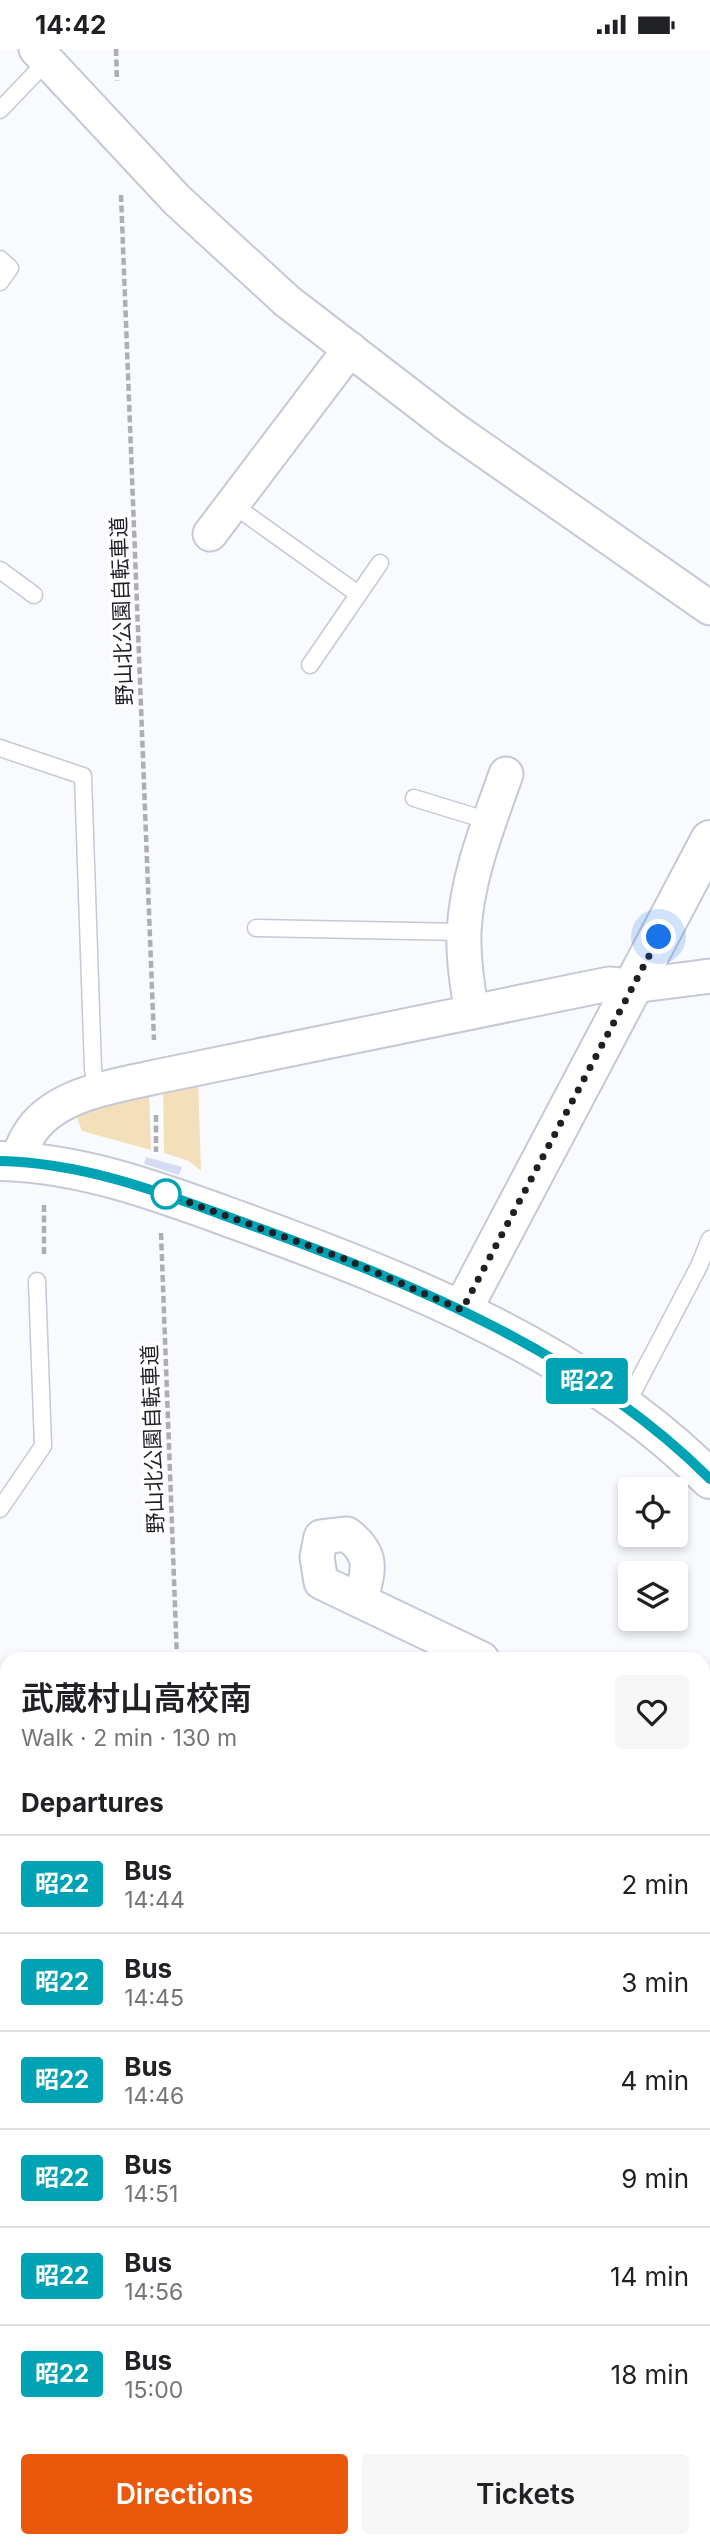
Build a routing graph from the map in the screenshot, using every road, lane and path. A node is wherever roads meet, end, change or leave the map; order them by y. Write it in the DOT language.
graph roads {
  1 [pos="41,55"];
  2 [pos="0,110"];
  3 [pos="121,191"];
  4 [pos="0,259"];
  5 [pos="0,282"];
  6 [pos="350,349"];
  7 [pos="232,504"];
  8 [pos="210,534"];
  9 [pos="380,563"];
  10 [pos="0,570"];
  11 [pos="358,594"];
  12 [pos="34,595"];
  13 [pos="710,608"];
  14 [pos="310,665"];
  15 [pos="0,748"];
  16 [pos="506,774"];
  17 [pos="414,798"];
  18 [pos="489,821"];
  19 [pos="710,840"];
  20 [pos="256,928"];
  21 [pos="464,932"];
  22 [pos="710,976"];
  23 [pos="633,986"];
  24 [pos="472,1012"];
  25 [pos="154,1046"];
  26 [pos="97,1091"];
  27 [pos="155,1104"];
  28 [pos="156,1156"];
  29 [pos="8,1161"];
  30 [pos="44,1190"];
  31 [pos="161,1228"];
  32 [pos="710,1238"];
  33 [pos="37,1281"];
  34 [pos="462,1310"];
  35 [pos="625,1407"];
  36 [pos="710,1479"];
  37 [pos="0,1509"];
  38 [pos="361,1601"];
  39 [pos="177,1652"];
  40 [pos="467,1652"];
  1 -- 2 [label="lane"];
  1 -- 6 [label="street"];
  3 -- 25 [label="path, 野山北公園自転車道"];
  4 -- 5 [label="lane"];
  6 -- 7 [label="street"];
  6 -- 13 [label="street"];
  7 -- 8 [label="street"];
  7 -- 11 [label="lane"];
  9 -- 11 [label="lane"];
  10 -- 12 [label="lane"];
  11 -- 14 [label="lane"];
  15 -- 26 [label="lane"];
  16 -- 18 [label="street"];
  17 -- 18 [label="lane"];
  18 -- 21 [label="street"];
  19 -- 23 [label="street"];
  20 -- 21 [label="lane"];
  21 -- 24 [label="street"];
  22 -- 23 [label="street"];
  23 -- 24 [label="street"];
  23 -- 34 [label="street"];
  24 -- 26 [label="street"];
  26 -- 29 [label="street"];
  27 -- 28 [label="path"];
  29 -- 34 [label="street"];
  30 -- 33 [label="path"];
  31 -- 39 [label="path, 野山北公園自転車道"];
  32 -- 35 [label="lane"];
  33 -- 37 [label="lane"];
  34 -- 35 [label="street"];
  35 -- 36 [label="street"];
  38 -- 40 [label="street"];
}
